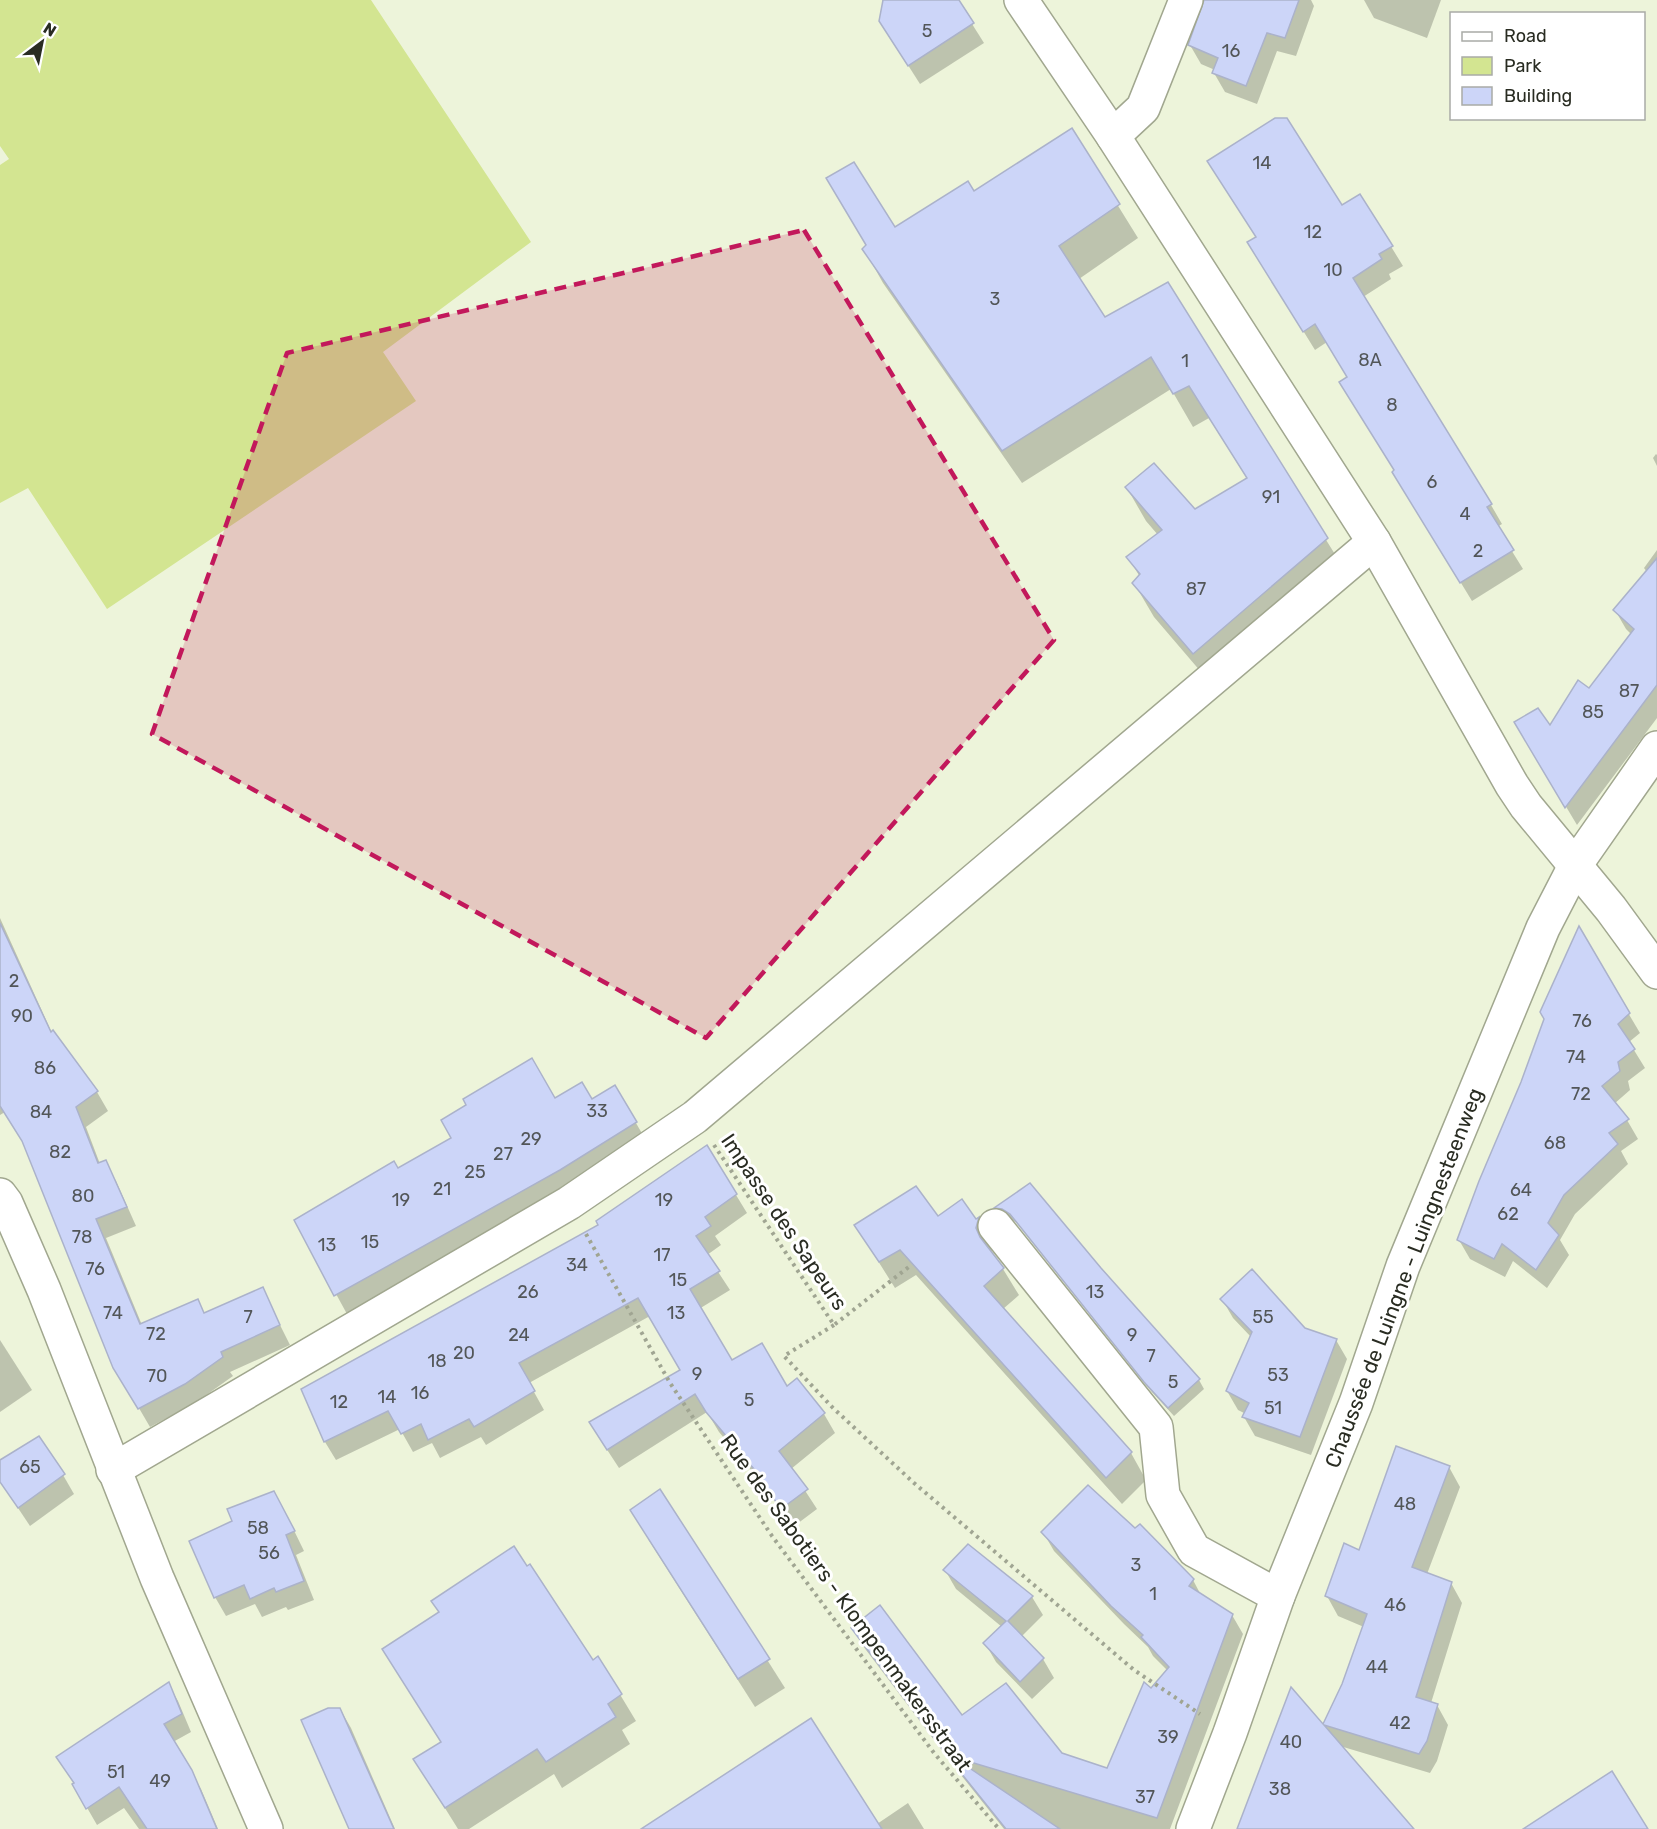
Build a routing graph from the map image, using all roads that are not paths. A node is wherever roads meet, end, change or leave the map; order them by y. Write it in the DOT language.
graph roads {
  1 [pos="1021,0"];
  2 [pos="1186,0"];
  3 [pos="1113,136"];
  4 [pos="1374,542"];
  5 [pos="1657,748"];
  6 [pos="1576,864"];
  7 [pos="1657,972"];
  8 [pos="0,1195"];
  9 [pos="995,1226"];
  10 [pos="113,1470"];
  11 [pos="1278,1596"];
  12 [pos="266,1829"];
  13 [pos="1193,1829"];
  1 -- 3 [label="street"];
  2 -- 3 [label="street"];
  3 -- 4 [label="street"];
  4 -- 6 [label="street"];
  4 -- 10 [label="street"];
  5 -- 6 [label="street, Chaussée de Luingne - Luingnesteenweg"];
  6 -- 7 [label="street"];
  6 -- 11 [label="street, Chaussée de Luingne - Luingnesteenweg"];
  8 -- 10 [label="street"];
  9 -- 11 [label="street"];
  10 -- 12 [label="street"];
  11 -- 13 [label="street, Chaussée de Luingne - Luingnesteenweg"];
}
